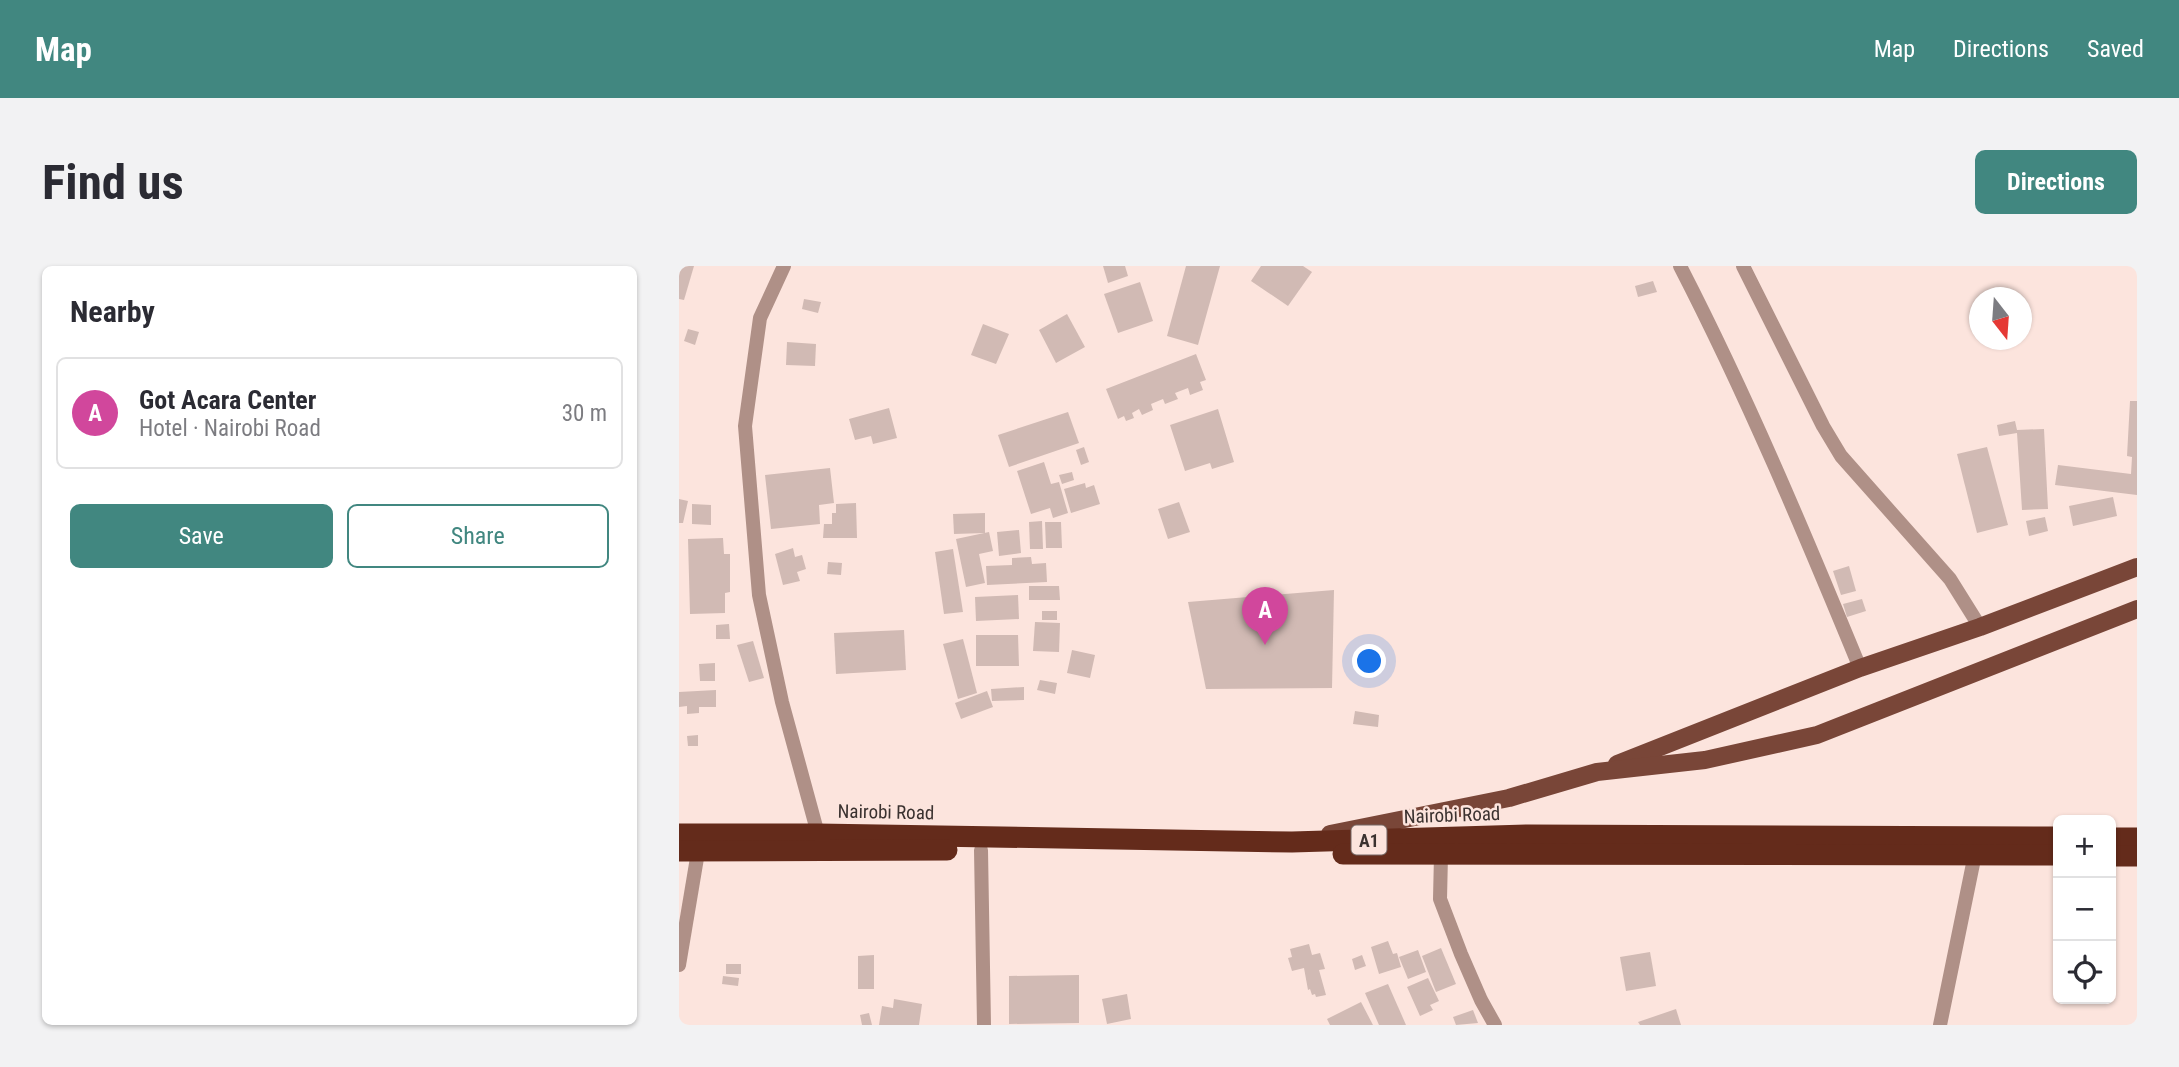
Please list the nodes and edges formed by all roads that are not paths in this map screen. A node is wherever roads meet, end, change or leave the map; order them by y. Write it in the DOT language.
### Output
graph roads {
  1 [pos="784,266"];
  2 [pos="1680,266"];
  3 [pos="1743,266"];
  4 [pos="2137,567"];
  5 [pos="2137,609"];
  6 [pos="1980,627"];
  7 [pos="1860,668"];
  8 [pos="1597,772"];
  9 [pos="679,834"];
  10 [pos="818,834"];
  11 [pos="2053,837"];
  12 [pos="2116,838"];
  13 [pos="2137,838"];
  14 [pos="1292,842"];
  15 [pos="981,850"];
  16 [pos="689,851"];
  17 [pos="1975,854"];
  18 [pos="1441,855"];
  19 [pos="2053,855"];
  20 [pos="2116,856"];
  21 [pos="2137,856"];
  22 [pos="679,965"];
  23 [pos="984,1025"];
  24 [pos="1496,1025"];
  25 [pos="1940,1025"];
  1 -- 10 [label="street"];
  2 -- 7 [label="street"];
  3 -- 6 [label="street"];
  4 -- 6 [label="main road"];
  5 -- 8 [label="main road"];
  6 -- 7 [label="main road"];
  7 -- 8 [label="main road"];
  8 -- 14 [label="main road"];
  9 -- 10 [label="highway, Nairobi Road / A1"];
  10 -- 14 [label="highway, Nairobi Road / A1"];
  11 -- 14 [label="highway, Nairobi Road / A1"];
  12 -- 13 [label="highway"];
  15 -- 16 [label="highway, Nairobi Road / A1"];
  15 -- 18 [label="highway, Nairobi Road / A1"];
  15 -- 23 [label="street"];
  16 -- 22 [label="street"];
  17 -- 18 [label="highway, Nairobi Road / A1"];
  17 -- 19 [label="highway, Nairobi Road / A1"];
  17 -- 25 [label="street"];
  18 -- 24 [label="street"];
  20 -- 21 [label="highway"];
}
